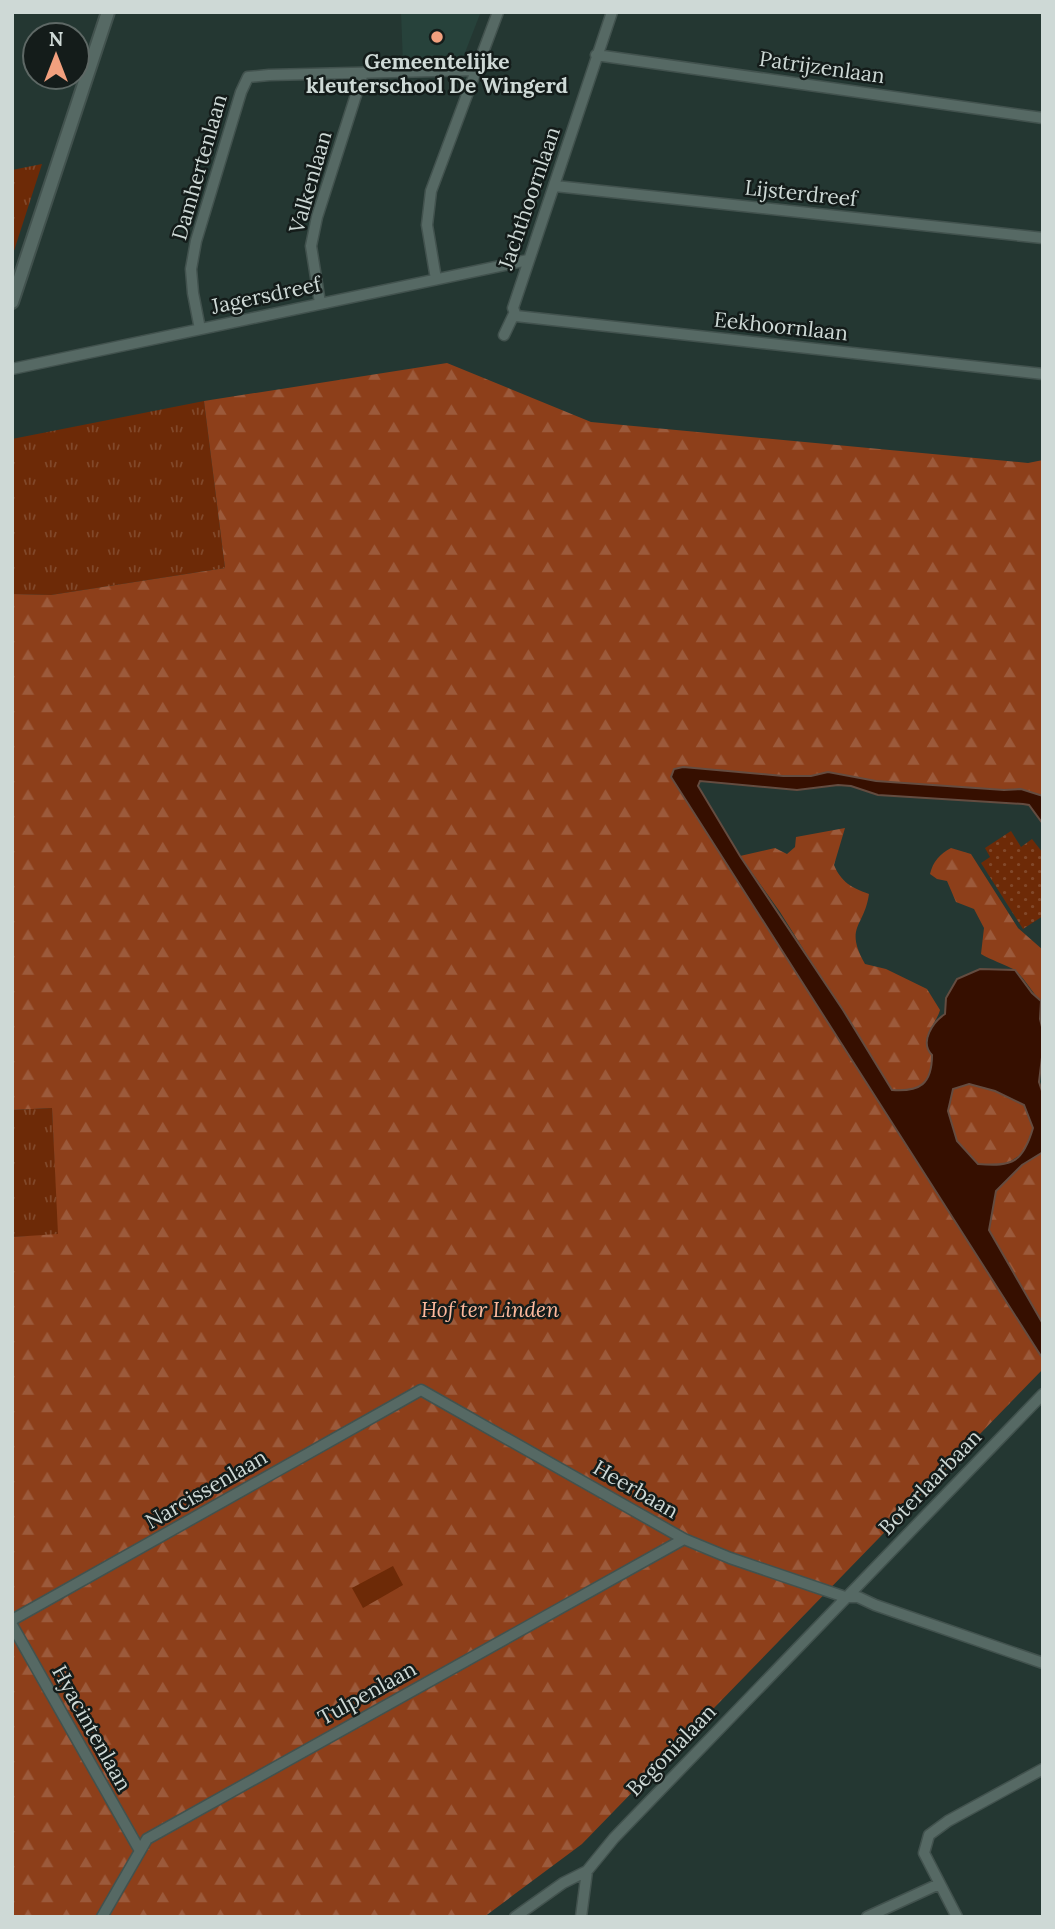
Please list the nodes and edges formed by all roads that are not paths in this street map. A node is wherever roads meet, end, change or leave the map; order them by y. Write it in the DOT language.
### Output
graph roads {
  1 [pos="108,12"];
  2 [pos="498,12"];
  3 [pos="612,12"];
  4 [pos="596,54"];
  5 [pos="476,70"];
  6 [pos="363,73"];
  7 [pos="1043,118"];
  8 [pos="555,186"];
  9 [pos="1043,238"];
  10 [pos="528,260"];
  11 [pos="436,279"];
  12 [pos="12,302"];
  13 [pos="320,303"];
  14 [pos="514,315"];
  15 [pos="200,329"];
  16 [pos="504,335"];
  17 [pos="12,369"];
  18 [pos="1043,374"];
  19 [pos="419,1390"];
  20 [pos="1043,1394"];
  21 [pos="684,1539"];
  22 [pos="845,1597"];
  23 [pos="12,1623"];
  24 [pos="1043,1663"];
  25 [pos="1043,1769"];
  26 [pos="139,1849"];
  27 [pos="587,1871"];
  28 [pos="939,1884"];
  29 [pos="103,1917"];
  30 [pos="515,1917"];
  31 [pos="581,1917"];
  32 [pos="867,1917"];
  33 [pos="957,1917"];
  1 -- 12 [label="street"];
  2 -- 5 [label="street"];
  3 -- 4 [label="street, Jachthoornlaan"];
  4 -- 7 [label="street, Patrijzenlaan"];
  4 -- 8 [label="street, Jachthoornlaan"];
  5 -- 6 [label="street, Damhertenlaan"];
  5 -- 11 [label="street"];
  6 -- 13 [label="street, Valkenlaan"];
  6 -- 15 [label="street, Damhertenlaan"];
  8 -- 9 [label="street, Lijsterdreef"];
  8 -- 10 [label="street, Jachthoornlaan"];
  10 -- 11 [label="street, Jagersdreef"];
  10 -- 14 [label="street, Jachthoornlaan"];
  11 -- 13 [label="street, Jagersdreef"];
  13 -- 15 [label="street, Jagersdreef"];
  14 -- 16 [label="street, Jachthoornlaan"];
  14 -- 18 [label="street, Eekhoornlaan"];
  15 -- 17 [label="street, Jagersdreef"];
  19 -- 21 [label="street, Heerbaan"];
  19 -- 23 [label="street, Narcissenlaan"];
  20 -- 22 [label="street, Boterlaarbaan"];
  21 -- 22 [label="street, Heerbaan"];
  21 -- 26 [label="street, Tulpenlaan"];
  22 -- 24 [label="street, Heerbaan"];
  22 -- 27 [label="street, Begonialaan"];
  23 -- 26 [label="street, Hyacintenlaan"];
  25 -- 28 [label="street"];
  26 -- 29 [label="street, Tulpenlaan"];
  27 -- 30 [label="street, Begonialaan"];
  27 -- 31 [label="street"];
  28 -- 32 [label="street"];
  28 -- 33 [label="street"];
}
